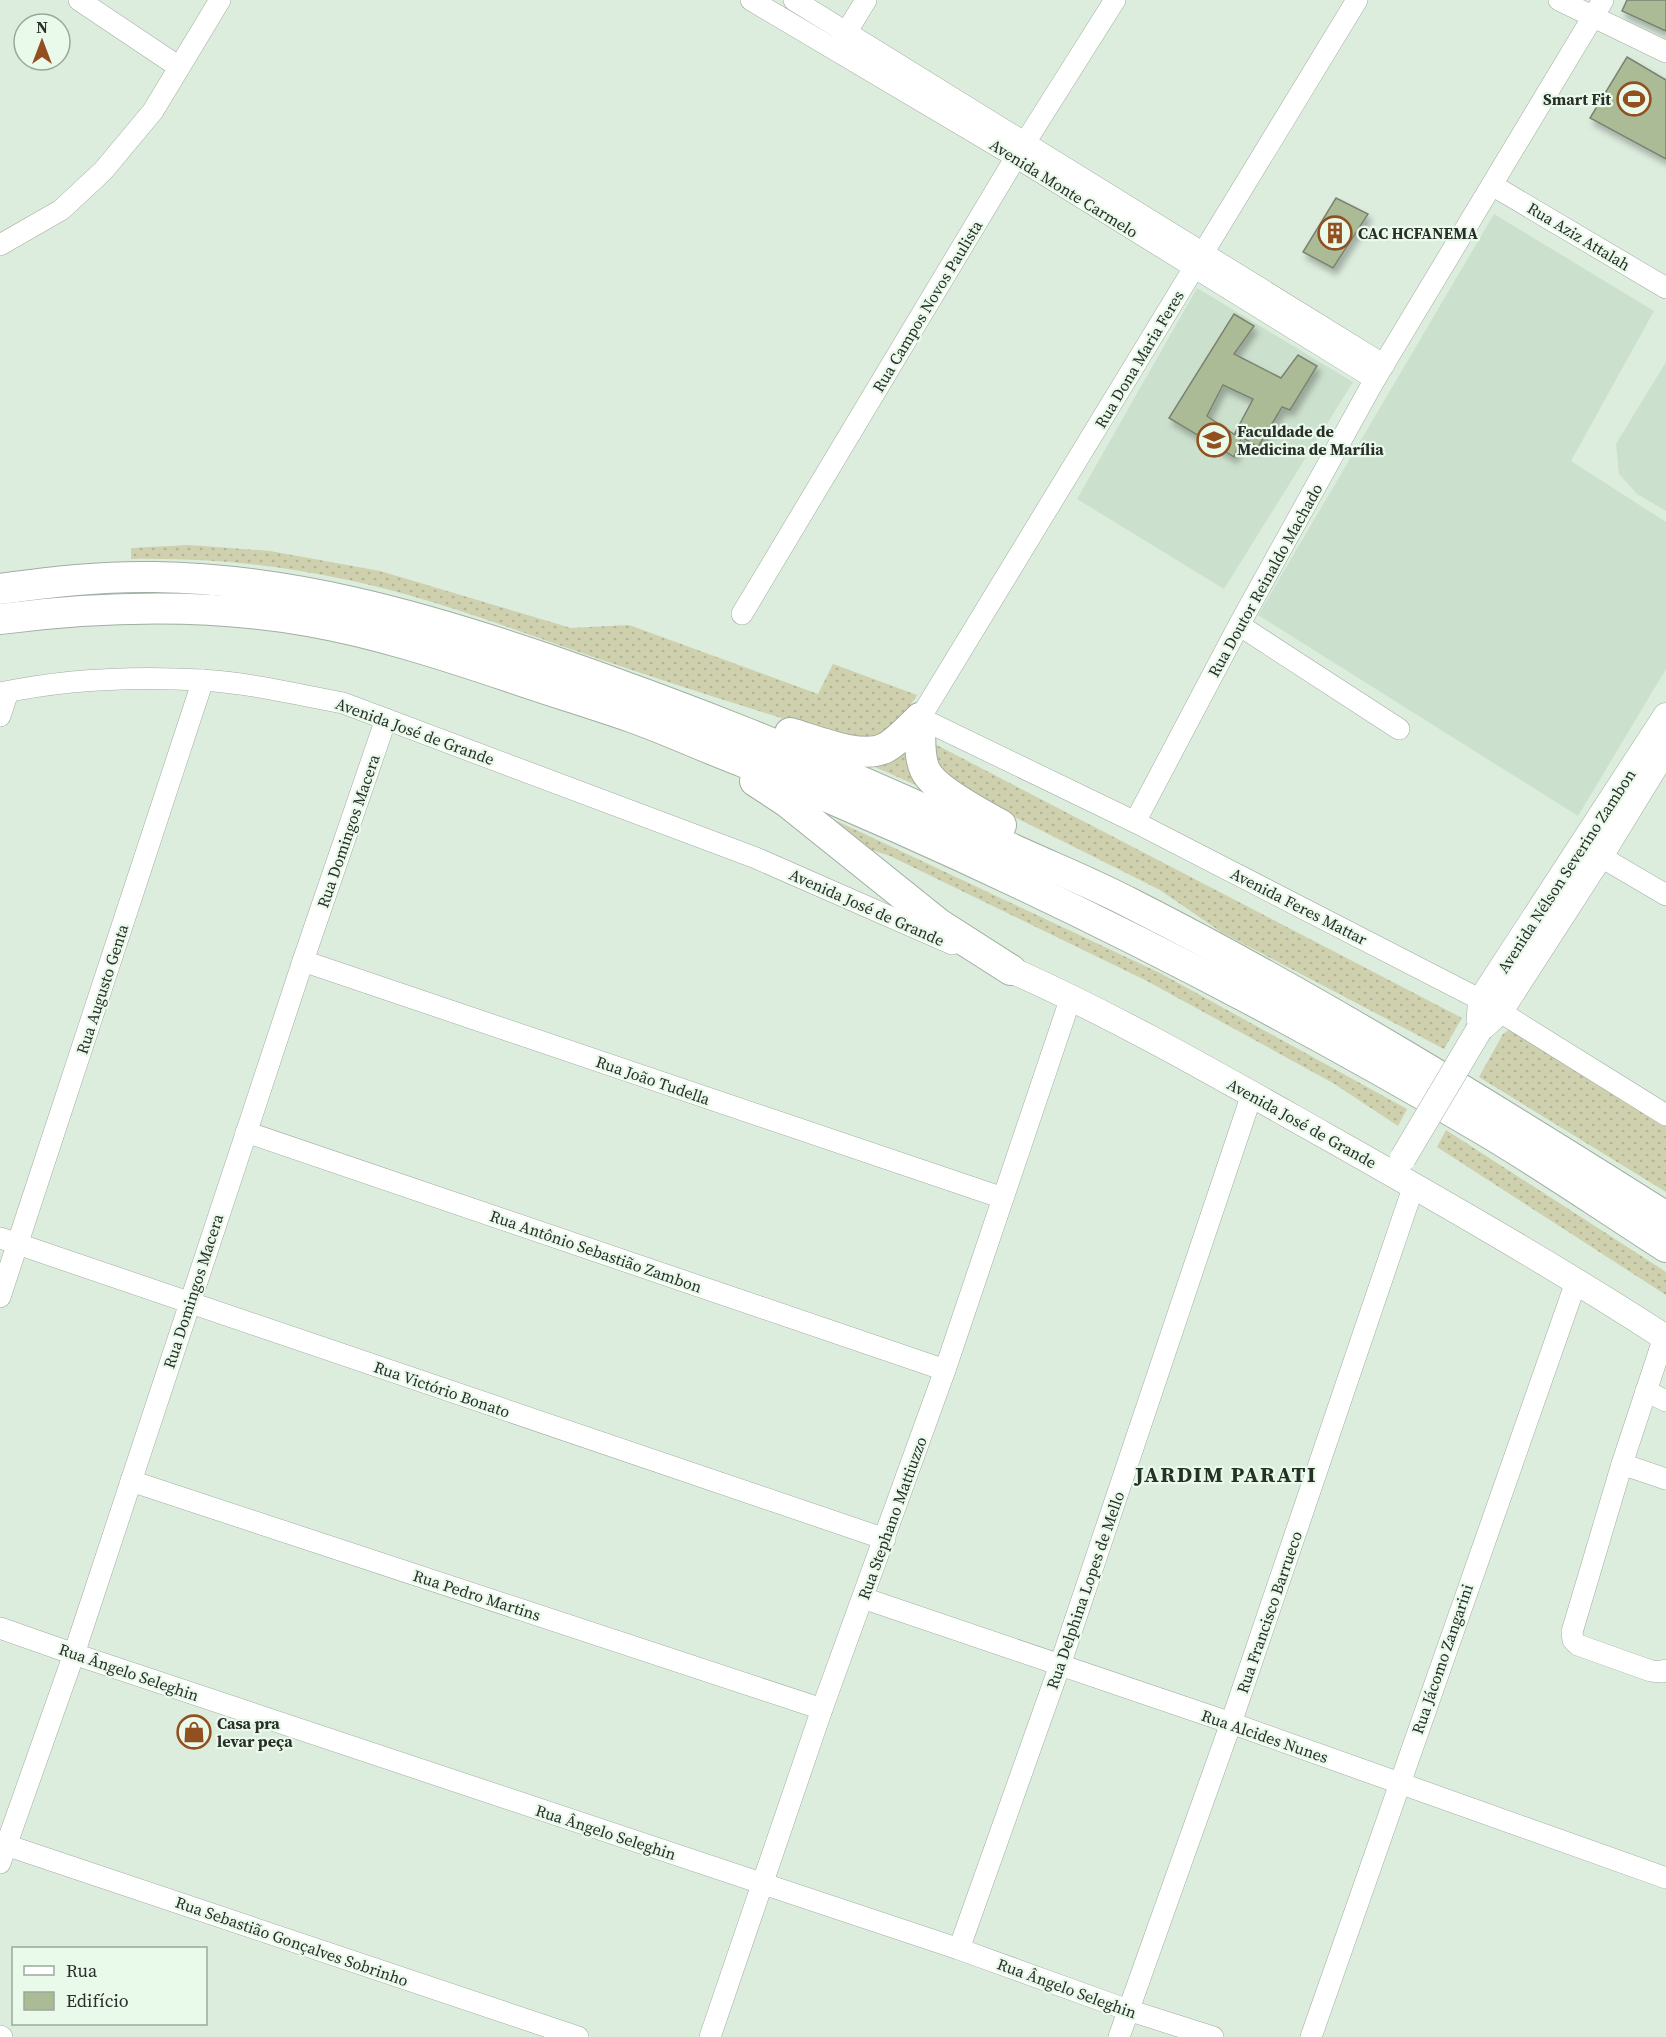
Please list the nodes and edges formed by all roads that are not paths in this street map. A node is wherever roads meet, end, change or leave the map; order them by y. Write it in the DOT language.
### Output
graph roads {
  1 [pos="79,0"];
  2 [pos="220,0"];
  3 [pos="751,0"];
  4 [pos="794,0"];
  5 [pos="866,0"];
  6 [pos="1115,0"];
  7 [pos="1358,0"];
  8 [pos="1559,0"];
  9 [pos="1598,8"];
  10 [pos="840,41"];
  11 [pos="1666,52"];
  12 [pos="179,67"];
  13 [pos="1021,150"];
  14 [pos="1492,185"];
  15 [pos="0,245"];
  16 [pos="1199,261"];
  17 [pos="1666,288"];
  18 [pos="1380,372"];
  19 [pos="0,589"];
  20 [pos="742,614"];
  21 [pos="0,619"];
  22 [pos="1239,625"];
  23 [pos="203,680"];
  24 [pos="4,693"];
  25 [pos="659,698"];
  26 [pos="0,716"];
  27 [pos="920,718"];
  28 [pos="386,719"];
  29 [pos="635,719"];
  30 [pos="1664,722"];
  31 [pos="1399,729"];
  32 [pos="1666,748"];
  33 [pos="1135,822"];
  34 [pos="1591,851"];
  35 [pos="1666,895"];
  36 [pos="1126,901"];
  37 [pos="303,961"];
  38 [pos="1011,970"];
  39 [pos="1071,997"];
  40 [pos="1491,1006"];
  41 [pos="1252,1094"];
  42 [pos="1666,1115"];
  43 [pos="246,1132"];
  44 [pos="1404,1172"];
  45 [pos="1003,1198"];
  46 [pos="1666,1217"];
  47 [pos="9,1241"];
  48 [pos="1666,1247"];
  49 [pos="1576,1282"];
  50 [pos="0,1297"];
  51 [pos="189,1303"];
  52 [pos="1665,1338"];
  53 [pos="945,1370"];
  54 [pos="1646,1391"];
  55 [pos="1666,1401"];
  56 [pos="1622,1464"];
  57 [pos="1666,1479"];
  58 [pos="131,1481"];
  59 [pos="885,1539"];
  60 [pos="863,1598"];
  61 [pos="0,1628"];
  62 [pos="74,1654"];
  63 [pos="1060,1665"];
  64 [pos="1666,1670"];
  65 [pos="822,1709"];
  66 [pos="1231,1723"];
  67 [pos="1398,1783"];
  68 [pos="3,1854"];
  69 [pos="1666,1878"];
  70 [pos="763,1884"];
  71 [pos="959,1948"];
  72 [pos="1128,2010"];
  73 [pos="578,2037"];
  74 [pos="710,2037"];
  75 [pos="1119,2037"];
  76 [pos="1213,2037"];
  77 [pos="1311,2037"];
  1 -- 12 [label="street"];
  2 -- 12 [label="street"];
  3 -- 10 [label="street, Avenida Monte Carmelo"];
  4 -- 10 [label="street, Avenida Monte Carmelo"];
  5 -- 10 [label="street"];
  6 -- 13 [label="street, Rua Campos Novos Paulista"];
  7 -- 16 [label="street, Rua Dona Maria Feres"];
  8 -- 9 [label="street"];
  9 -- 11 [label="street"];
  9 -- 14 [label="street, Rua Doutor Reinaldo Machado"];
  10 -- 13 [label="street, Avenida Monte Carmelo"];
  12 -- 15 [label="street"];
  13 -- 16 [label="street, Avenida Monte Carmelo"];
  13 -- 20 [label="street, Rua Campos Novos Paulista"];
  14 -- 17 [label="street, Rua Aziz Attalah"];
  14 -- 18 [label="street, Rua Doutor Reinaldo Machado"];
  16 -- 18 [label="street, Avenida Monte Carmelo"];
  16 -- 27 [label="street, Rua Dona Maria Feres"];
  18 -- 22 [label="street, Rua Doutor Reinaldo Machado"];
  19 -- 25 [label="highway"];
  21 -- 29 [label="highway"];
  22 -- 31 [label="street"];
  22 -- 33 [label="street, Rua Doutor Reinaldo Machado"];
  23 -- 24 [label="street, Avenida José de Grande"];
  23 -- 28 [label="street, Avenida José de Grande"];
  23 -- 47 [label="street, Rua Augusto Genta"];
  24 -- 26 [label="street"];
  25 -- 27 [label="highway"];
  25 -- 36 [label="highway"];
  27 -- 33 [label="street, Avenida Feres Mattar"];
  27 -- 36 [label="highway"];
  28 -- 37 [label="street, Rua Domingos Macera"];
  28 -- 38 [label="street, Avenida José de Grande"];
  29 -- 38 [label="highway"];
  29 -- 48 [label="highway"];
  30 -- 34 [label="main road, Avenida Nélson Severino Zambon"];
  32 -- 34 [label="main road, Avenida Nélson Severino Zambon"];
  33 -- 40 [label="street, Avenida Feres Mattar"];
  34 -- 35 [label="street"];
  34 -- 40 [label="main road, Avenida Nélson Severino Zambon"];
  36 -- 46 [label="highway"];
  37 -- 43 [label="street, Rua Domingos Macera"];
  37 -- 45 [label="street, Rua João Tudella"];
  38 -- 39 [label="main road, Avenida José de Grande"];
  39 -- 41 [label="main road, Avenida José de Grande"];
  39 -- 45 [label="street, Rua Stephano Mattiuzzo"];
  40 -- 42 [label="street, Avenida Feres Mattar"];
  40 -- 44 [label="main road, Avenida Nélson Severino Zambon, bridge"];
  41 -- 44 [label="main road, Avenida José de Grande"];
  41 -- 63 [label="street, Rua Delphina Lopes de Mello"];
  43 -- 51 [label="street, Rua Domingos Macera"];
  43 -- 53 [label="street, Rua Antônio Sebastião Zambon"];
  44 -- 49 [label="main road, Avenida José de Grande"];
  44 -- 66 [label="street, Rua Francisco Barrueco"];
  45 -- 53 [label="street, Rua Stephano Mattiuzzo"];
  47 -- 50 [label="street, Rua Augusto Genta"];
  47 -- 51 [label="street, Rua Victório Bonato"];
  49 -- 52 [label="main road, Avenida José de Grande"];
  49 -- 67 [label="street, Rua Jácomo Zangarini"];
  51 -- 58 [label="street, Rua Domingos Macera"];
  51 -- 59 [label="street, Rua Victório Bonato"];
  52 -- 54 [label="street"];
  53 -- 59 [label="street, Rua Stephano Mattiuzzo"];
  54 -- 55 [label="street"];
  54 -- 56 [label="street"];
  56 -- 57 [label="street"];
  56 -- 64 [label="street"];
  58 -- 62 [label="street, Rua Domingos Macera"];
  58 -- 65 [label="street, Rua Pedro Martins"];
  59 -- 60 [label="street, Rua Stephano Mattiuzzo"];
  60 -- 63 [label="street, Rua Alcides Nunes"];
  60 -- 65 [label="street, Rua Stephano Mattiuzzo"];
  61 -- 62 [label="street, Rua Ângelo Seleghin"];
  62 -- 68 [label="street, Rua Domingos Macera"];
  62 -- 70 [label="street, Rua Ângelo Seleghin"];
  63 -- 66 [label="street, Rua Alcides Nunes"];
  63 -- 71 [label="street, Rua Delphina Lopes de Mello"];
  65 -- 70 [label="street, Rua Stephano Mattiuzzo"];
  66 -- 67 [label="street, Rua Alcides Nunes"];
  66 -- 72 [label="street, Rua Francisco Barrueco"];
  67 -- 69 [label="street, Rua Alcides Nunes"];
  67 -- 77 [label="street, Rua Jácomo Zangarini"];
  68 -- 73 [label="street, Rua Sebastião Gonçalves Sobrinho"];
  70 -- 71 [label="street, Rua Ângelo Seleghin"];
  70 -- 74 [label="street, Rua Stephano Mattiuzzo"];
  71 -- 72 [label="street, Rua Ângelo Seleghin"];
  72 -- 75 [label="street, Rua Francisco Barrueco"];
  72 -- 76 [label="street, Rua Ângelo Seleghin"];
}
